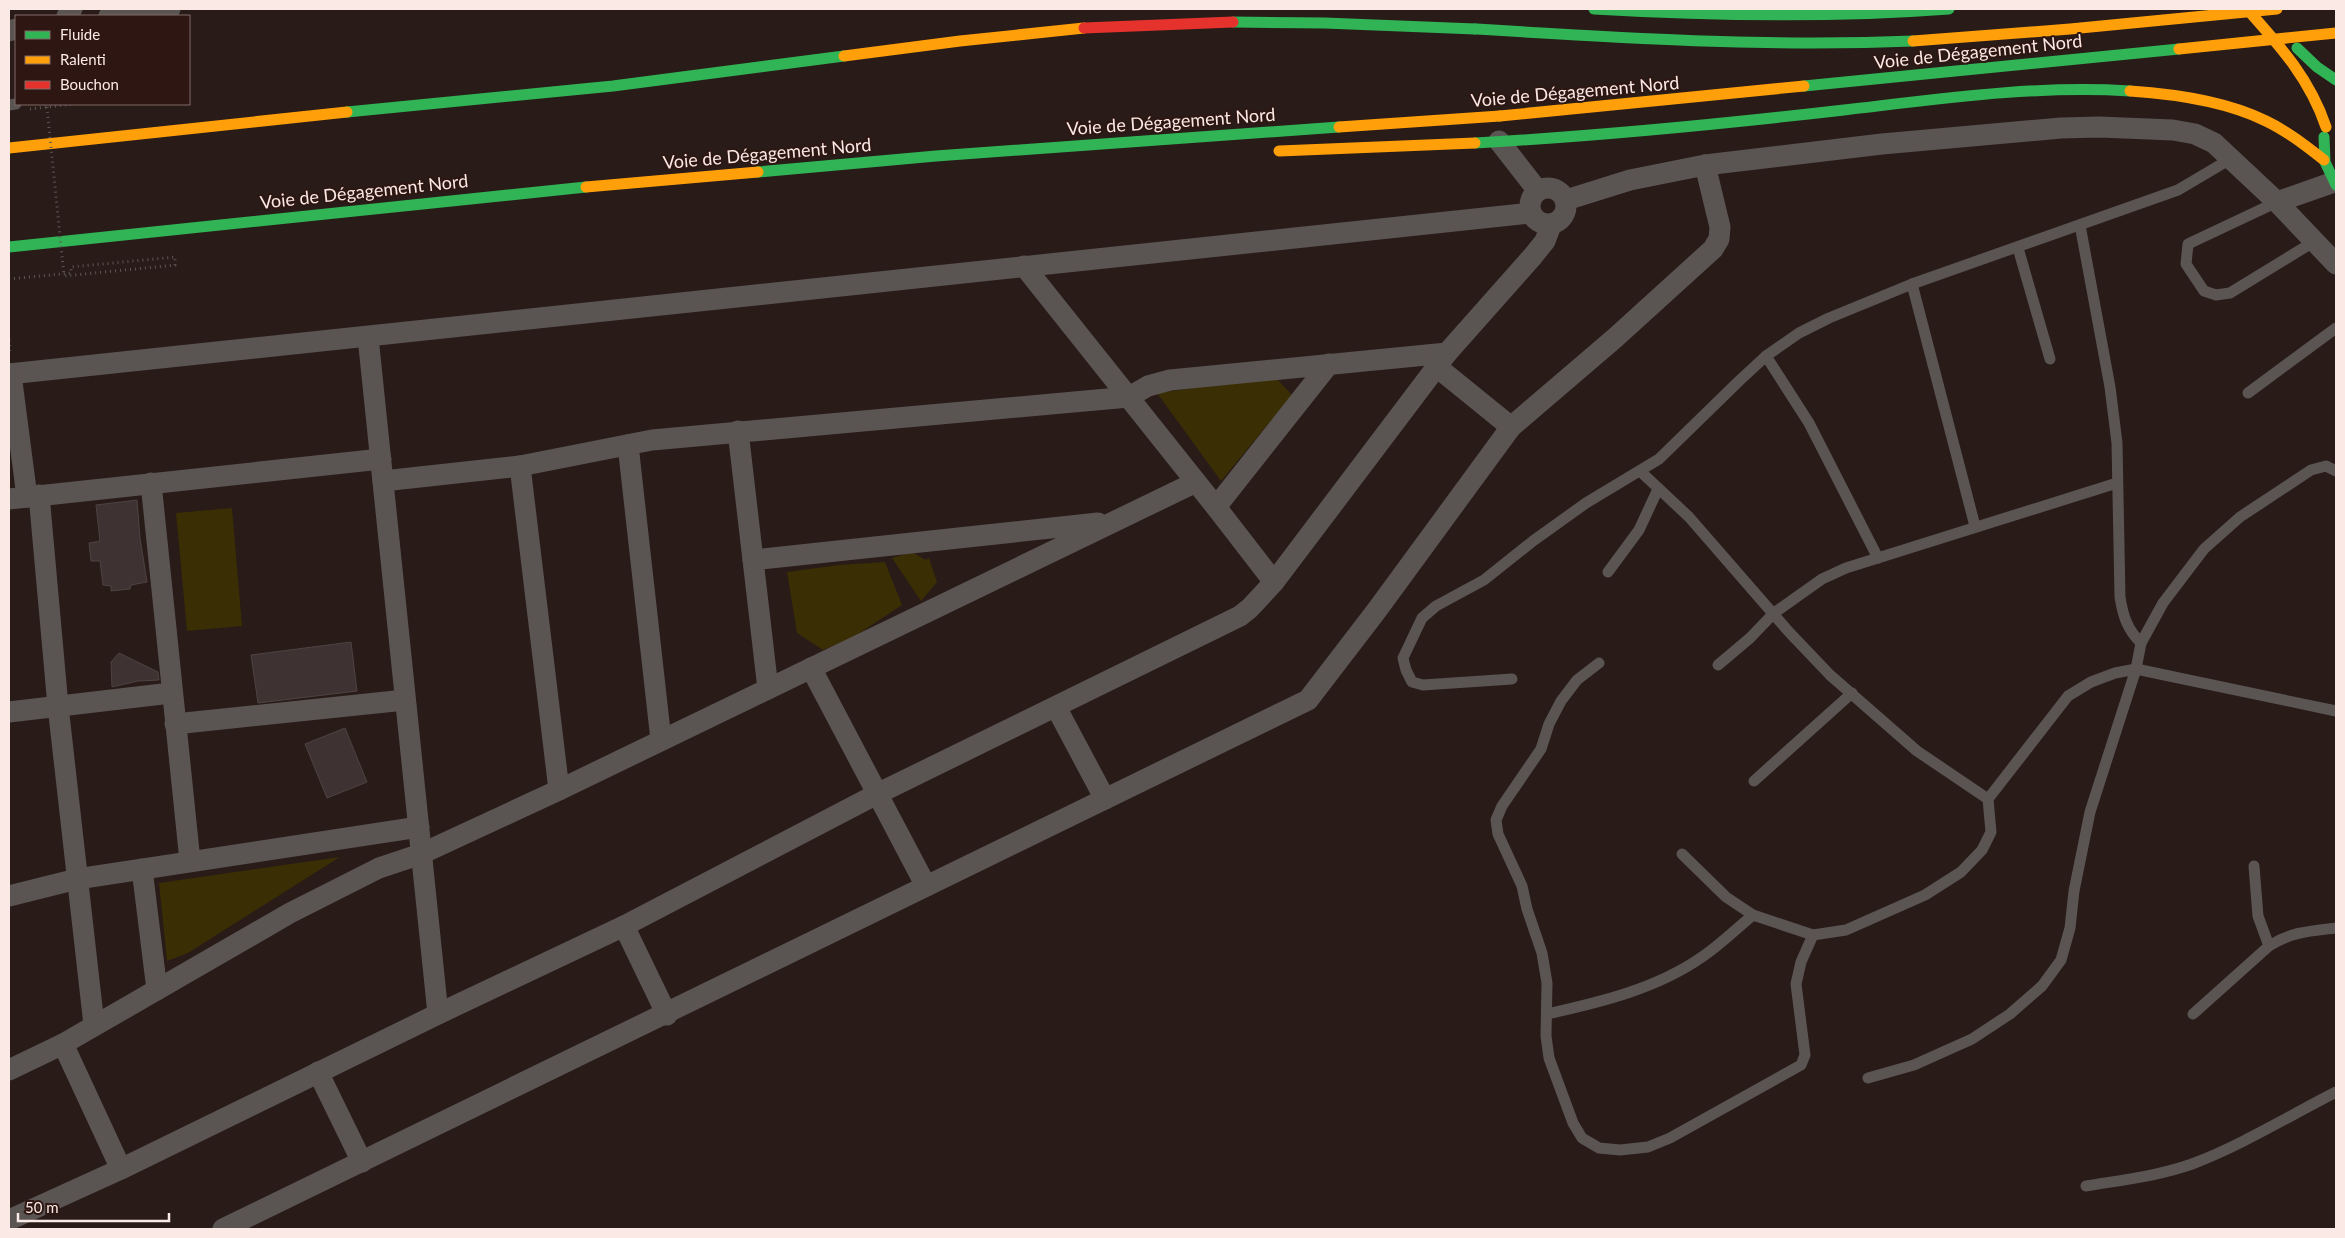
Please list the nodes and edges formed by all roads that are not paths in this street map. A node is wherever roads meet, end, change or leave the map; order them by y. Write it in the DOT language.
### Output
graph roads {
  1 [pos="170,9"];
  2 [pos="1594,9"];
  3 [pos="1950,9"];
  4 [pos="2247,9"];
  5 [pos="2264,9"];
  6 [pos="2277,9"];
  7 [pos="118,15"];
  8 [pos="1077,17"];
  9 [pos="2336,33"];
  10 [pos="953,42"];
  11 [pos="2336,80"];
  12 [pos="2334,111"];
  13 [pos="2326,127"];
  14 [pos="1499,141"];
  15 [pos="9,148"];
  16 [pos="1266,151"];
  17 [pos="936,156"];
  18 [pos="2232,158"];
  19 [pos="2324,160"];
  20 [pos="1000,163"];
  21 [pos="1705,165"];
  22 [pos="2335,184"];
  23 [pos="1538,191"];
  24 [pos="1566,200"];
  25 [pos="2278,202"];
  26 [pos="1531,213"];
  27 [pos="1551,224"];
  28 [pos="2080,225"];
  29 [pos="2314,241"];
  30 [pos="9,247"];
  31 [pos="2018,248"];
  32 [pos="2336,264"];
  33 [pos="1024,266"];
  34 [pos="1912,284"];
  35 [pos="2336,328"];
  36 [pos="368,337"];
  37 [pos="1766,356"];
  38 [pos="2050,359"];
  39 [pos="1442,360"];
  40 [pos="1329,364"];
  41 [pos="10,374"];
  42 [pos="2248,393"];
  43 [pos="1129,397"];
  44 [pos="1511,427"];
  45 [pos="738,431"];
  46 [pos="628,445"];
  47 [pos="381,459"];
  48 [pos="520,466"];
  49 [pos="1640,471"];
  50 [pos="2336,471"];
  51 [pos="383,482"];
  52 [pos="1196,482"];
  53 [pos="151,483"];
  54 [pos="2117,483"];
  55 [pos="1658,489"];
  56 [pos="25,497"];
  57 [pos="1216,507"];
  58 [pos="1114,522"];
  59 [pos="1975,526"];
  60 [pos="1878,558"];
  61 [pos="753,560"];
  62 [pos="1608,572"];
  63 [pos="1274,582"];
  64 [pos="1774,613"];
  65 [pos="2141,643"];
  66 [pos="1599,664"];
  67 [pos="1718,665"];
  68 [pos="811,668"];
  69 [pos="2136,670"];
  70 [pos="1512,679"];
  71 [pos="768,689"];
  72 [pos="171,693"];
  73 [pos="1852,693"];
  74 [pos="405,700"];
  75 [pos="58,706"];
  76 [pos="1056,707"];
  77 [pos="2336,711"];
  78 [pos="9,712"];
  79 [pos="176,724"];
  80 [pos="661,740"];
  81 [pos="1754,781"];
  82 [pos="559,790"];
  83 [pos="879,793"];
  84 [pos="1105,799"];
  85 [pos="1988,799"];
  86 [pos="418,827"];
  87 [pos="421,854"];
  88 [pos="1682,854"];
  89 [pos="190,861"];
  90 [pos="2254,866"];
  91 [pos="142,868"];
  92 [pos="77,879"];
  93 [pos="926,886"];
  94 [pos="9,896"];
  95 [pos="1753,915"];
  96 [pos="624,926"];
  97 [pos="2336,928"];
  98 [pos="1813,935"];
  99 [pos="2269,946"];
  100 [pos="157,990"];
  101 [pos="438,1014"];
  102 [pos="1547,1014"];
  103 [pos="2193,1014"];
  104 [pos="667,1015"];
  105 [pos="94,1025"];
  106 [pos="63,1044"];
  107 [pos="9,1070"];
  108 [pos="318,1072"];
  109 [pos="1868,1078"];
  110 [pos="2336,1092"];
  111 [pos="362,1162"];
  112 [pos="121,1169"];
  113 [pos="2086,1186"];
  114 [pos="9,1220"];
  115 [pos="223,1229"];
  1 -- 7 [label="street"];
  2 -- 3 [label="main road"];
  4 -- 13 [label="main road"];
  5 -- 11 [label="main road"];
  6 -- 10 [label="main road, Voie de Dégagement Nord, bridge"];
  8 -- 10 [label="main road"];
  9 -- 17 [label="main road, Voie de Dégagement Nord, bridge"];
  10 -- 15 [label="main road, Voie de Dégagement Nord"];
  12 -- 13 [label="main road"];
  13 -- 19 [label="main road"];
  14 -- 16 [label="main road"];
  14 -- 19 [label="main road"];
  14 -- 23 [label="street"];
  17 -- 20 [label="main road"];
  17 -- 30 [label="main road, Voie de Dégagement Nord"];
  18 -- 21 [label="street"];
  18 -- 25 [label="street"];
  18 -- 28 [label="lane"];
  19 -- 22 [label="main road"];
  21 -- 24 [label="street"];
  21 -- 44 [label="street"];
  22 -- 25 [label="street"];
  23 -- 24 [label="street"];
  23 -- 26 [label="street"];
  24 -- 27 [label="street"];
  25 -- 29 [label="street"];
  25 -- 29 [label="lane"];
  26 -- 27 [label="street"];
  26 -- 33 [label="street"];
  27 -- 39 [label="street"];
  28 -- 31 [label="lane"];
  28 -- 54 [label="lane"];
  29 -- 32 [label="street"];
  31 -- 34 [label="lane"];
  31 -- 38 [label="lane"];
  33 -- 36 [label="street"];
  33 -- 43 [label="street"];
  34 -- 37 [label="lane"];
  34 -- 59 [label="lane"];
  35 -- 42 [label="lane"];
  36 -- 41 [label="street"];
  36 -- 47 [label="street"];
  37 -- 49 [label="lane"];
  37 -- 60 [label="lane"];
  39 -- 40 [label="street"];
  39 -- 44 [label="street"];
  39 -- 63 [label="street"];
  40 -- 43 [label="street"];
  40 -- 57 [label="street"];
  41 -- 56 [label="street"];
  43 -- 45 [label="street"];
  43 -- 52 [label="street"];
  44 -- 84 [label="street"];
  45 -- 46 [label="street"];
  45 -- 61 [label="street"];
  46 -- 48 [label="street"];
  46 -- 80 [label="street"];
  47 -- 51 [label="street"];
  47 -- 53 [label="street"];
  48 -- 51 [label="street"];
  48 -- 82 [label="street"];
  49 -- 55 [label="lane"];
  49 -- 70 [label="lane"];
  50 -- 65 [label="lane"];
  51 -- 74 [label="street"];
  52 -- 57 [label="street"];
  52 -- 58 [label="street"];
  53 -- 56 [label="street"];
  53 -- 72 [label="street"];
  54 -- 59 [label="lane"];
  54 -- 65 [label="lane"];
  55 -- 62 [label="lane"];
  55 -- 64 [label="lane"];
  56 -- 75 [label="street"];
  57 -- 63 [label="street"];
  58 -- 61 [label="street"];
  58 -- 68 [label="street"];
  59 -- 60 [label="lane"];
  60 -- 64 [label="lane"];
  61 -- 71 [label="street"];
  63 -- 76 [label="street"];
  64 -- 67 [label="lane"];
  64 -- 73 [label="lane"];
  65 -- 69 [label="lane"];
  66 -- 102 [label="lane"];
  68 -- 71 [label="street"];
  68 -- 83 [label="street"];
  69 -- 77 [label="lane"];
  69 -- 85 [label="lane"];
  69 -- 109 [label="lane"];
  71 -- 80 [label="street"];
  72 -- 75 [label="street"];
  72 -- 79 [label="street"];
  73 -- 81 [label="lane"];
  73 -- 85 [label="lane"];
  74 -- 79 [label="street"];
  74 -- 86 [label="street"];
  75 -- 78 [label="street"];
  75 -- 92 [label="street"];
  76 -- 83 [label="street"];
  76 -- 84 [label="street"];
  79 -- 89 [label="street"];
  80 -- 82 [label="street"];
  82 -- 87 [label="street"];
  83 -- 93 [label="street"];
  83 -- 96 [label="street"];
  84 -- 93 [label="street"];
  85 -- 98 [label="lane"];
  86 -- 87 [label="street"];
  86 -- 89 [label="street"];
  87 -- 100 [label="street"];
  87 -- 101 [label="street"];
  88 -- 95 [label="lane"];
  89 -- 91 [label="street"];
  90 -- 99 [label="lane"];
  91 -- 92 [label="street"];
  91 -- 100 [label="street"];
  92 -- 94 [label="street"];
  92 -- 105 [label="street"];
  93 -- 104 [label="street"];
  95 -- 98 [label="lane"];
  95 -- 102 [label="lane"];
  96 -- 101 [label="street"];
  96 -- 104 [label="street"];
  97 -- 99 [label="lane"];
  98 -- 102 [label="lane"];
  99 -- 103 [label="lane"];
  100 -- 105 [label="street"];
  101 -- 108 [label="street"];
  104 -- 111 [label="street"];
  105 -- 106 [label="street"];
  106 -- 107 [label="street"];
  106 -- 112 [label="street"];
  108 -- 111 [label="street"];
  108 -- 112 [label="street"];
  110 -- 113 [label="lane"];
  111 -- 115 [label="street"];
  112 -- 114 [label="street"];
}
